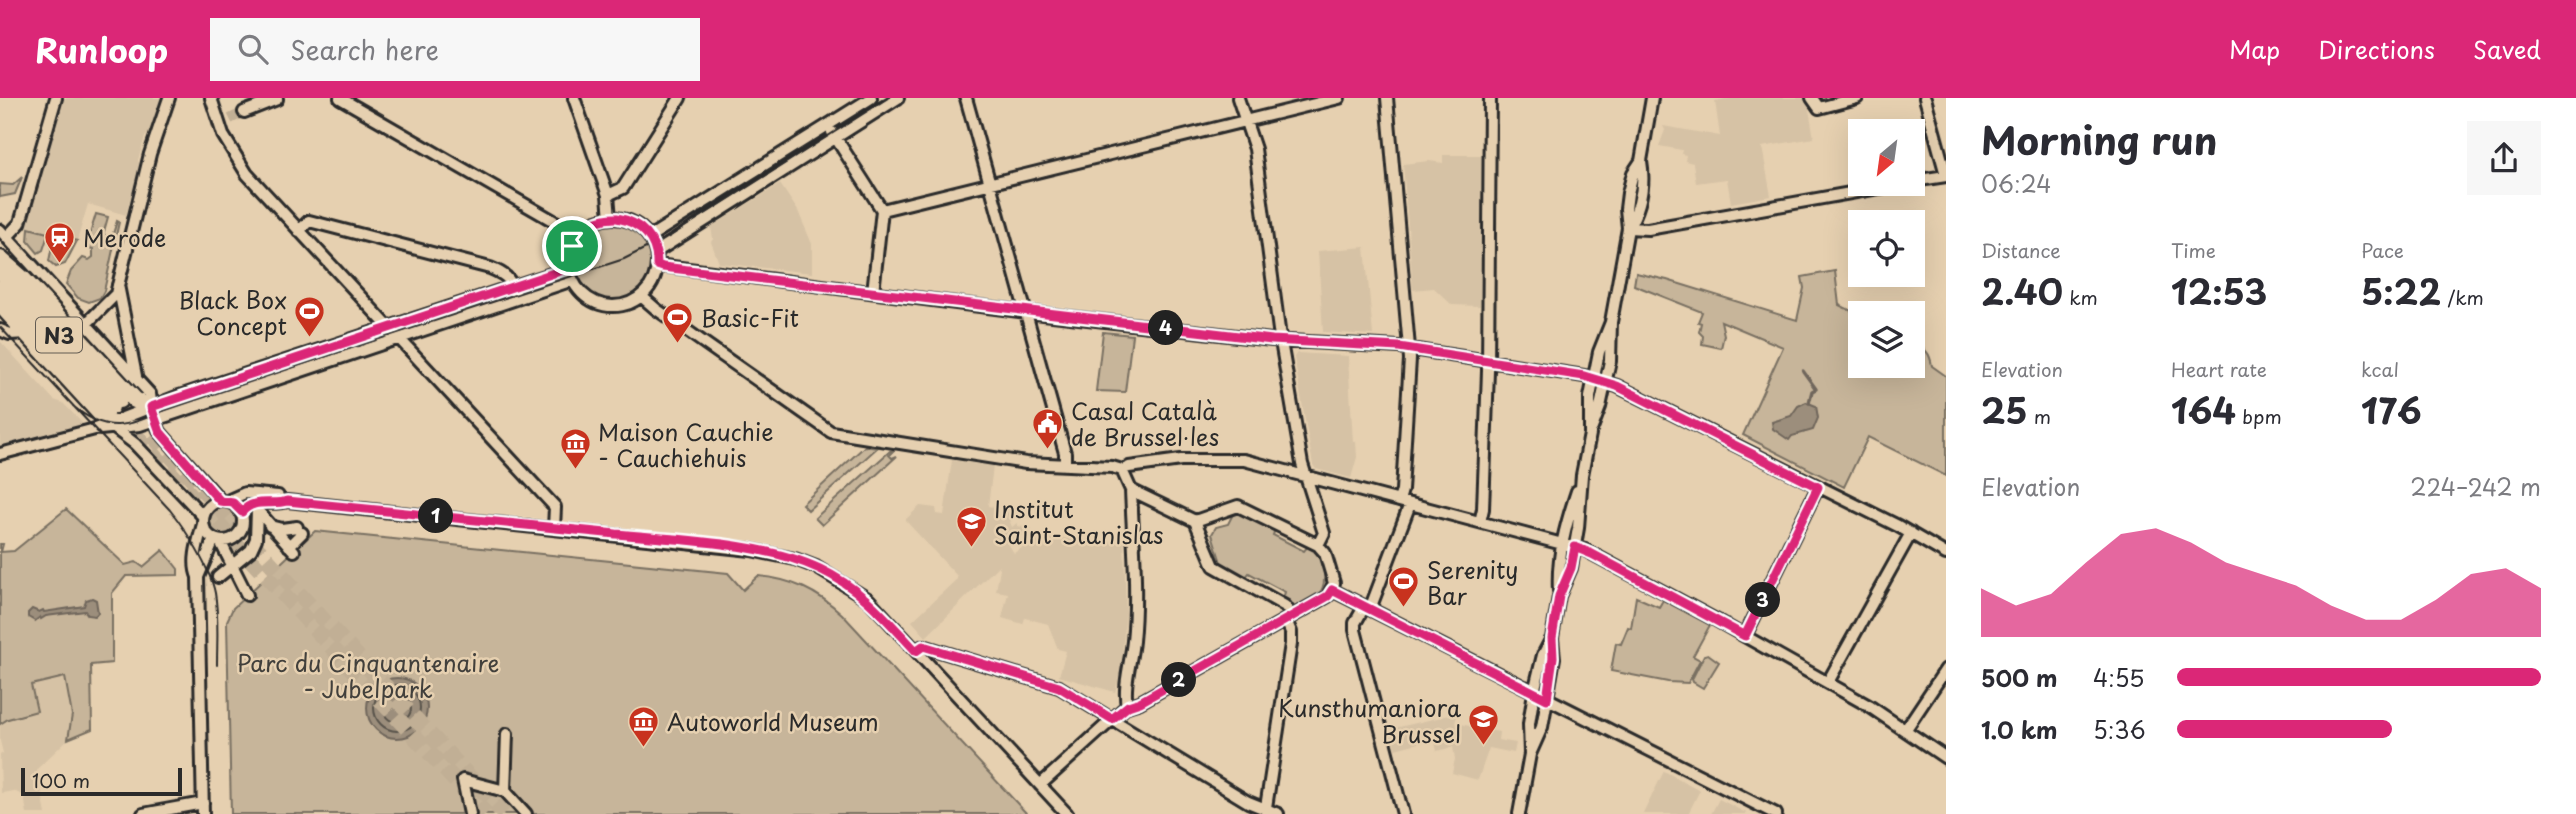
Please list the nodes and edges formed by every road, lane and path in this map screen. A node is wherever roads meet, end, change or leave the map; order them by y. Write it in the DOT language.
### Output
graph roads {
  1 [pos="56,98"];
  2 [pos="169,98"];
  3 [pos="211,98"];
  4 [pos="340,98"];
  5 [pos="574,98"];
  6 [pos="680,98"];
  7 [pos="871,98"];
  8 [pos="898,98"];
  9 [pos="966,98"];
  10 [pos="1238,98"];
  11 [pos="1339,98"];
  12 [pos="1387,98"];
  13 [pos="1490,98"];
  14 [pos="1652,98"];
  15 [pos="1812,98"];
  16 [pos="1857,98"];
  17 [pos="1925,98"];
  18 [pos="277,99"];
  19 [pos="244,112"];
  20 [pos="230,118"];
  21 [pos="1245,121"];
  22 [pos="218,125"];
  23 [pos="828,125"];
  24 [pos="836,137"];
  25 [pos="1946,176"];
  26 [pos="1925,179"];
  27 [pos="989,183"];
  28 [pos="1848,193"];
  29 [pos="608,195"];
  30 [pos="882,209"];
  31 [pos="610,218"];
  32 [pos="1628,228"];
  33 [pos="299,231"];
  34 [pos="3,234"];
  35 [pos="578,235"];
  36 [pos="649,237"];
  37 [pos="656,251"];
  38 [pos="0,259"];
  39 [pos="657,265"];
  40 [pos="569,268"];
  41 [pos="0,270"];
  42 [pos="573,280"];
  43 [pos="118,285"];
  44 [pos="513,287"];
  45 [pos="0,288"];
  46 [pos="873,292"];
  47 [pos="641,296"];
  48 [pos="517,299"];
  49 [pos="0,304"];
  50 [pos="1025,311"];
  51 [pos="1611,322"];
  52 [pos="86,324"];
  53 [pos="388,327"];
  54 [pos="0,330"];
  55 [pos="26,333"];
  56 [pos="399,338"];
  57 [pos="1281,341"];
  58 [pos="1409,348"];
  59 [pos="1488,360"];
  60 [pos="137,378"];
  61 [pos="1593,379"];
  62 [pos="1605,383"];
  63 [pos="152,407"];
  64 [pos="108,419"];
  65 [pos="1590,434"];
  66 [pos="0,454"];
  67 [pos="1065,465"];
  68 [pos="1122,470"];
  69 [pos="1582,475"];
  70 [pos="1307,476"];
  71 [pos="1818,487"];
  72 [pos="1131,489"];
  73 [pos="224,501"];
  74 [pos="287,501"];
  75 [pos="1404,502"];
  76 [pos="270,507"];
  77 [pos="243,515"];
  78 [pos="203,520"];
  79 [pos="1195,521"];
  80 [pos="1480,522"];
  81 [pos="257,523"];
  82 [pos="272,527"];
  83 [pos="554,528"];
  84 [pos="1911,533"];
  85 [pos="217,540"];
  86 [pos="1562,544"];
  87 [pos="1318,545"];
  88 [pos="1575,547"];
  89 [pos="1946,554"];
  90 [pos="233,566"];
  91 [pos="198,576"];
  92 [pos="218,577"];
  93 [pos="1332,590"];
  94 [pos="247,595"];
  95 [pos="1559,596"];
  96 [pos="1367,608"];
  97 [pos="1289,618"];
  98 [pos="1745,636"];
  99 [pos="1552,638"];
  100 [pos="916,651"];
  101 [pos="1946,669"];
  102 [pos="1828,682"];
  103 [pos="1534,692"];
  104 [pos="1547,699"];
  105 [pos="1128,706"];
  106 [pos="1112,719"];
  107 [pos="1906,729"];
  108 [pos="508,734"];
  109 [pos="1530,754"];
  110 [pos="1946,758"];
  111 [pos="1040,785"];
  112 [pos="505,791"];
  113 [pos="203,809"];
  114 [pos="1265,812"];
  115 [pos="143,814"];
  116 [pos="470,814"];
  117 [pos="526,814"];
  118 [pos="1067,814"];
  119 [pos="1278,814"];
  120 [pos="1403,814"];
  121 [pos="1519,814"];
  122 [pos="1776,814"];
  1 -- 34 [label="street"];
  2 -- 43 [label="street"];
  3 -- 22 [label="street"];
  4 -- 35 [label="street"];
  5 -- 29 [label="street"];
  6 -- 29 [label="street"];
  7 -- 23 [label="street"];
  8 -- 24 [label="street"];
  9 -- 27 [label="street"];
  10 -- 21 [label="street"];
  11 -- 21 [label="street"];
  12 -- 58 [label="street"];
  13 -- 59 [label="street"];
  14 -- 32 [label="street"];
  15 -- 16 [label="street"];
  17 -- 25 [label="street"];
  18 -- 19 [label="street"];
  20 -- 22 [label="street"];
  21 -- 27 [label="street"];
  21 -- 57 [label="street"];
  22 -- 33 [label="street"];
  23 -- 24 [label="street"];
  23 -- 36 [label="street"];
  24 -- 30 [label="street"];
  24 -- 37 [label="street"];
  25 -- 26 [label="street"];
  27 -- 30 [label="street"];
  27 -- 50 [label="street"];
  28 -- 32 [label="street"];
  29 -- 31 [label="street"];
  30 -- 46 [label="street"];
  31 -- 35 [label="street"];
  31 -- 36 [label="street"];
  32 -- 51 [label="street"];
  33 -- 44 [label="street"];
  33 -- 53 [label="street"];
  34 -- 52 [label="street"];
  35 -- 40 [label="street"];
  36 -- 37 [label="street"];
  37 -- 39 [label="street"];
  38 -- 63 [label="highway"];
  39 -- 46 [label="street"];
  39 -- 47 [label="street"];
  40 -- 42 [label="street"];
  40 -- 44 [label="street"];
  41 -- 64 [label="highway, N3"];
  42 -- 47 [label="street"];
  42 -- 48 [label="street"];
  43 -- 52 [label="street"];
  43 -- 60 [label="street"];
  44 -- 48 [label="street"];
  44 -- 53 [label="street"];
  45 -- 64 [label="highway, N3"];
  46 -- 50 [label="street"];
  47 -- 67 [label="street"];
  48 -- 56 [label="street"];
  49 -- 55 [label="highway"];
  50 -- 57 [label="street"];
  50 -- 67 [label="street"];
  51 -- 61 [label="street"];
  51 -- 62 [label="street"];
  52 -- 60 [label="street"];
  53 -- 56 [label="street"];
  53 -- 63 [label="street"];
  54 -- 55 [label="street"];
  55 -- 64 [label="highway"];
  56 -- 63 [label="street"];
  56 -- 83 [label="street"];
  57 -- 58 [label="street"];
  57 -- 70 [label="street"];
  58 -- 59 [label="street"];
  58 -- 75 [label="street"];
  59 -- 61 [label="street"];
  59 -- 80 [label="street"];
  60 -- 63 [label="street"];
  61 -- 62 [label="street"];
  61 -- 65 [label="street"];
  62 -- 65 [label="street"];
  62 -- 71 [label="street"];
  63 -- 64 [label="street"];
  63 -- 73 [label="street"];
  64 -- 66 [label="street"];
  64 -- 78 [label="street"];
  65 -- 69 [label="street"];
  67 -- 68 [label="street"];
  68 -- 70 [label="street"];
  68 -- 72 [label="street"];
  69 -- 86 [label="street"];
  69 -- 88 [label="street"];
  70 -- 75 [label="street"];
  70 -- 87 [label="street"];
  71 -- 84 [label="street"];
  71 -- 98 [label="street"];
  72 -- 79 [label="street"];
  72 -- 105 [label="street"];
  73 -- 74 [label="street"];
  73 -- 77 [label="street"];
  73 -- 78 [label="street"];
  74 -- 77 [label="street"];
  74 -- 83 [label="street"];
  75 -- 80 [label="street"];
  75 -- 96 [label="street"];
  76 -- 82 [label="street"];
  77 -- 81 [label="street"];
  77 -- 85 [label="street"];
  78 -- 85 [label="street"];
  78 -- 91 [label="street"];
  79 -- 87 [label="street"];
  79 -- 97 [label="street"];
  80 -- 86 [label="street"];
  81 -- 82 [label="street"];
  81 -- 90 [label="street"];
  82 -- 82 [label="street"];
  83 -- 100 [label="street"];
  84 -- 89 [label="street"];
  84 -- 102 [label="street"];
  85 -- 90 [label="street"];
  85 -- 91 [label="street"];
  86 -- 88 [label="street"];
  86 -- 95 [label="street"];
  87 -- 93 [label="street"];
  88 -- 95 [label="street"];
  88 -- 98 [label="street"];
  90 -- 92 [label="street"];
  90 -- 94 [label="street"];
  91 -- 113 [label="street"];
  93 -- 96 [label="street"];
  93 -- 97 [label="street"];
  95 -- 99 [label="street"];
  96 -- 103 [label="street"];
  96 -- 120 [label="street"];
  97 -- 105 [label="street"];
  97 -- 114 [label="street"];
  98 -- 102 [label="street"];
  99 -- 103 [label="street"];
  99 -- 104 [label="street"];
  100 -- 106 [label="street"];
  100 -- 111 [label="street"];
  101 -- 107 [label="street"];
  102 -- 107 [label="street"];
  103 -- 104 [label="street"];
  103 -- 109 [label="street"];
  104 -- 109 [label="street"];
  104 -- 122 [label="street"];
  105 -- 106 [label="street"];
  106 -- 111 [label="street"];
  106 -- 114 [label="street"];
  107 -- 110 [label="street"];
  108 -- 112 [label="street"];
  109 -- 121 [label="street"];
  111 -- 118 [label="street"];
  112 -- 116 [label="street"];
  112 -- 117 [label="street"];
  113 -- 115 [label="street"];
  114 -- 119 [label="street"];
}
